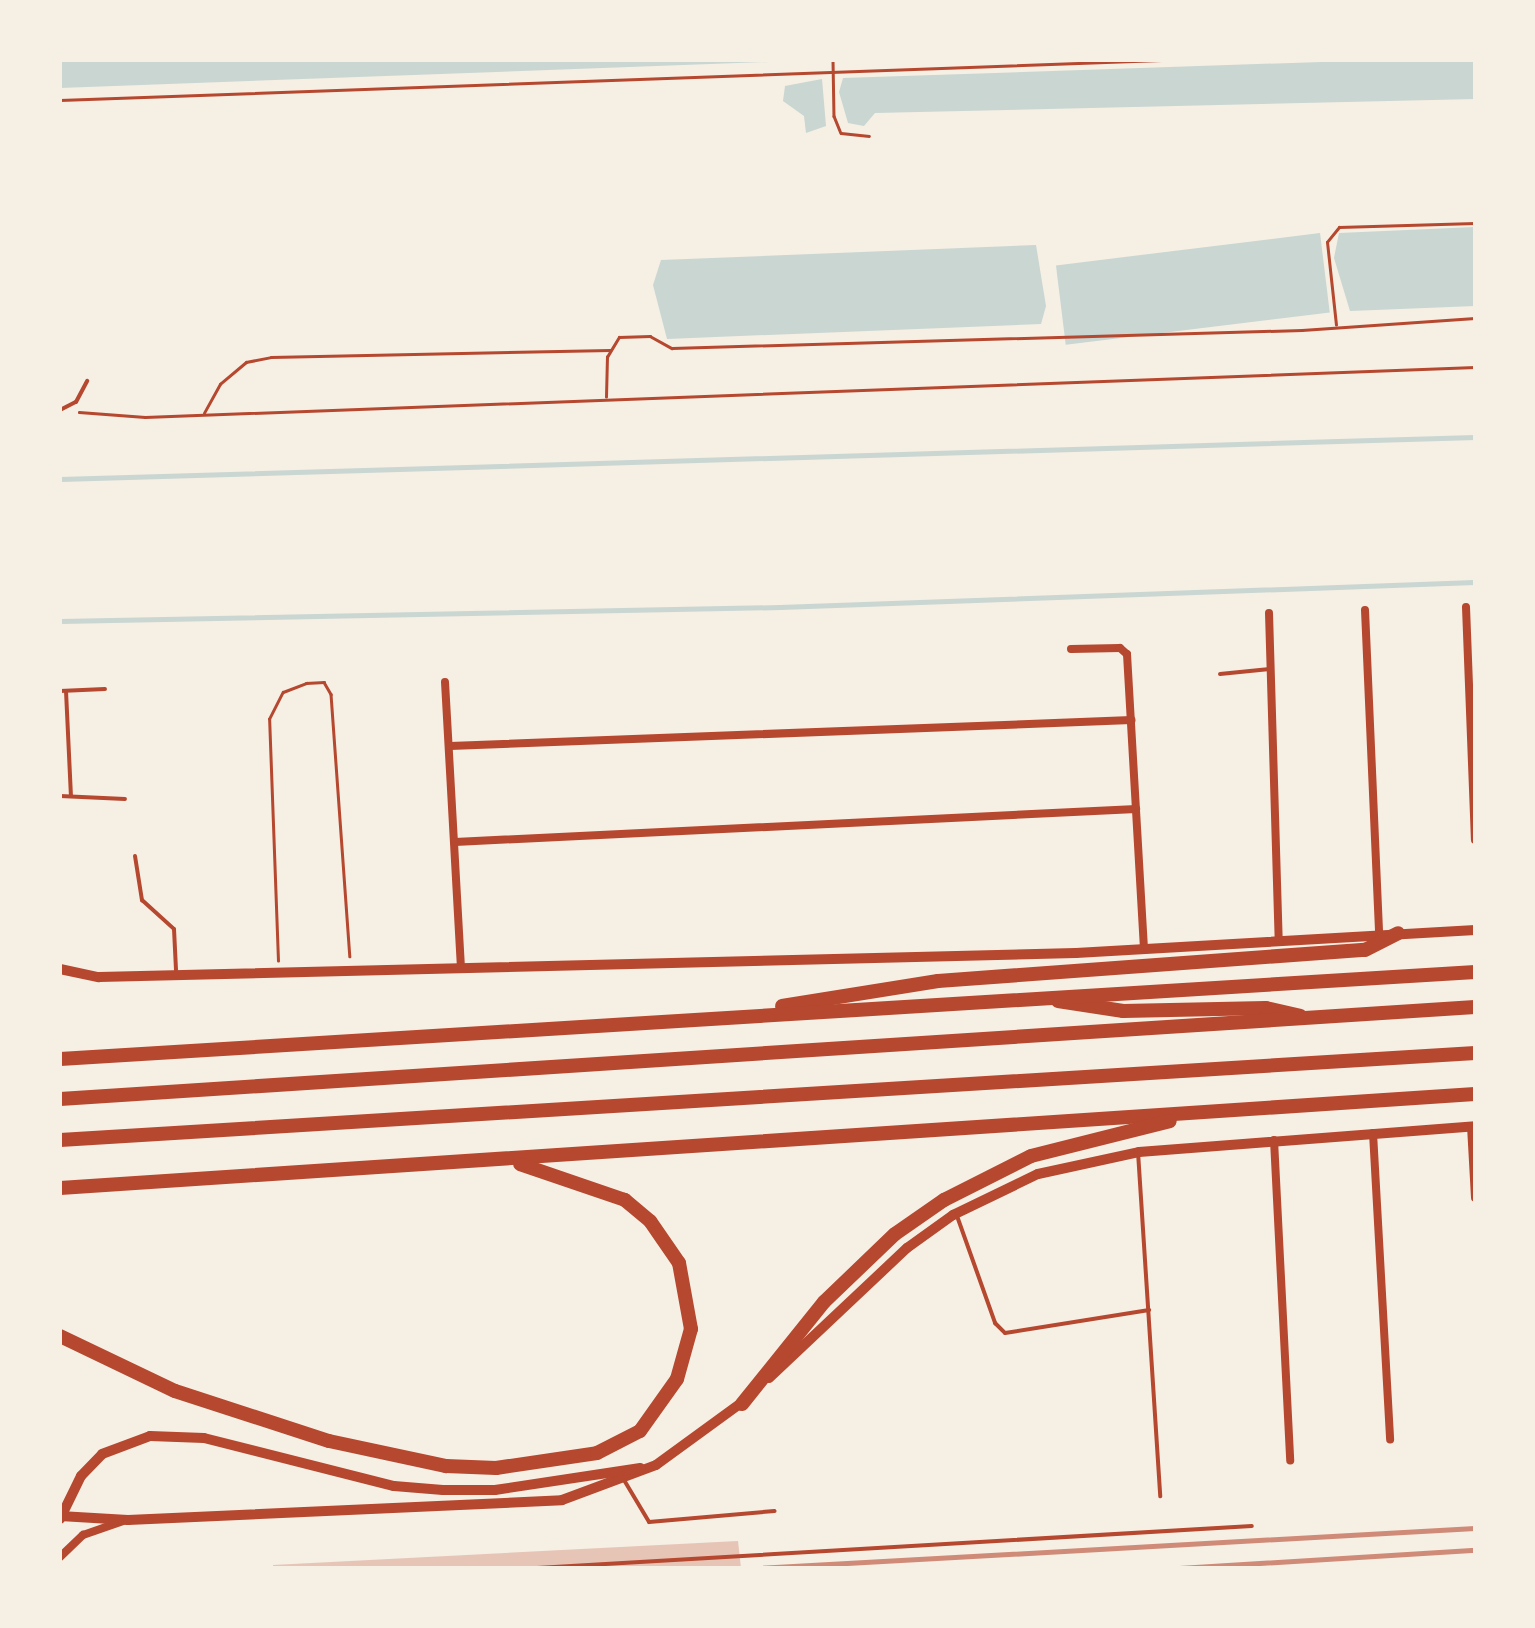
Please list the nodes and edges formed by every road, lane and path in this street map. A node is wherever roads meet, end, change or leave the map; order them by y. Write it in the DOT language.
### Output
graph roads {
  1 [pos="832,60"];
  2 [pos="1161,60"];
  3 [pos="833,72"];
  4 [pos="60,100"];
  5 [pos="869,136"];
  6 [pos="1475,223"];
  7 [pos="1475,318"];
  8 [pos="1336,327"];
  9 [pos="611,350"];
  10 [pos="1475,367"];
  11 [pos="86,381"];
  12 [pos="606,400"];
  13 [pos="61,410"];
  14 [pos="202,415"];
  15 [pos="1466,607"];
  16 [pos="1366,610"];
  17 [pos="1269,613"];
  18 [pos="1071,648"];
  19 [pos="1270,670"];
  20 [pos="1220,674"];
  21 [pos="445,682"];
  22 [pos="105,689"];
  23 [pos="63,691"];
  24 [pos="1132,720"];
  25 [pos="450,746"];
  26 [pos="60,796"];
  27 [pos="70,796"];
  28 [pos="124,799"];
  29 [pos="1136,809"];
  30 [pos="1475,840"];
  31 [pos="455,842"];
  32 [pos="135,856"];
  33 [pos="1475,930"];
  34 [pos="1398,934"];
  35 [pos="1379,935"];
  36 [pos="1280,941"];
  37 [pos="1144,950"];
  38 [pos="60,969"];
  39 [pos="462,969"];
  40 [pos="352,971"];
  41 [pos="1475,972"];
  42 [pos="278,973"];
  43 [pos="176,975"];
  44 [pos="1029,997"];
  45 [pos="1475,1007"];
  46 [pos="708,1019"];
  47 [pos="1305,1019"];
  48 [pos="1475,1054"];
  49 [pos="60,1058"];
  50 [pos="1475,1094"];
  51 [pos="60,1099"];
  52 [pos="1219,1110"];
  53 [pos="1473,1126"];
  54 [pos="1373,1133"];
  55 [pos="60,1140"];
  56 [pos="1274,1140"];
  57 [pos="1138,1152"];
  58 [pos="510,1163"];
  59 [pos="60,1188"];
  60 [pos="1475,1198"];
  61 [pos="956,1214"];
  62 [pos="1149,1310"];
  63 [pos="60,1336"];
  64 [pos="742,1404"];
  65 [pos="1390,1440"];
  66 [pos="1290,1461"];
  67 [pos="656,1464"];
  68 [pos="624,1480"];
  69 [pos="1160,1496"];
  70 [pos="775,1512"];
  71 [pos="60,1518"];
  72 [pos="128,1520"];
  73 [pos="1252,1526"];
  74 [pos="60,1558"];
  75 [pos="537,1568"];
  1 -- 3 [label="path"];
  2 -- 3 [label="path"];
  3 -- 4 [label="path"];
  3 -- 5 [label="path"];
  6 -- 8 [label="path"];
  7 -- 8 [label="path"];
  8 -- 9 [label="path"];
  9 -- 12 [label="path"];
  9 -- 14 [label="path"];
  10 -- 12 [label="path"];
  11 -- 13 [label="lane"];
  12 -- 14 [label="path"];
  13 -- 14 [label="path"];
  15 -- 30 [label="street"];
  16 -- 35 [label="street"];
  17 -- 19 [label="street"];
  18 -- 24 [label="street"];
  19 -- 20 [label="lane"];
  19 -- 36 [label="street"];
  21 -- 25 [label="street"];
  22 -- 23 [label="lane"];
  23 -- 27 [label="lane"];
  24 -- 25 [label="street"];
  24 -- 29 [label="street"];
  25 -- 31 [label="street"];
  26 -- 27 [label="lane"];
  27 -- 28 [label="lane"];
  29 -- 31 [label="street"];
  29 -- 37 [label="street"];
  31 -- 39 [label="street"];
  32 -- 43 [label="lane"];
  33 -- 34 [label="main road"];
  34 -- 35 [label="main road"];
  34 -- 46 [label="highway"];
  35 -- 36 [label="main road"];
  36 -- 37 [label="main road"];
  37 -- 39 [label="main road"];
  38 -- 43 [label="main road"];
  39 -- 40 [label="main road"];
  40 -- 42 [label="main road"];
  40 -- 42 [label="path"];
  41 -- 44 [label="highway"];
  42 -- 43 [label="main road"];
  44 -- 46 [label="highway"];
  44 -- 47 [label="highway"];
  45 -- 47 [label="highway"];
  46 -- 49 [label="highway"];
  47 -- 51 [label="highway"];
  48 -- 55 [label="highway"];
  50 -- 52 [label="highway"];
  52 -- 58 [label="highway"];
  52 -- 64 [label="highway"];
  53 -- 54 [label="main road"];
  53 -- 60 [label="street"];
  54 -- 56 [label="main road"];
  54 -- 65 [label="street"];
  56 -- 57 [label="main road"];
  56 -- 66 [label="street"];
  57 -- 61 [label="main road"];
  57 -- 62 [label="lane"];
  58 -- 59 [label="highway"];
  58 -- 63 [label="highway"];
  61 -- 62 [label="lane"];
  61 -- 64 [label="main road"];
  62 -- 69 [label="lane"];
  64 -- 67 [label="main road"];
  67 -- 68 [label="main road"];
  67 -- 71 [label="main road"];
  68 -- 70 [label="lane"];
  68 -- 72 [label="main road"];
  71 -- 72 [label="main road"];
  72 -- 74 [label="street"];
  73 -- 75 [label="lane"];
}
